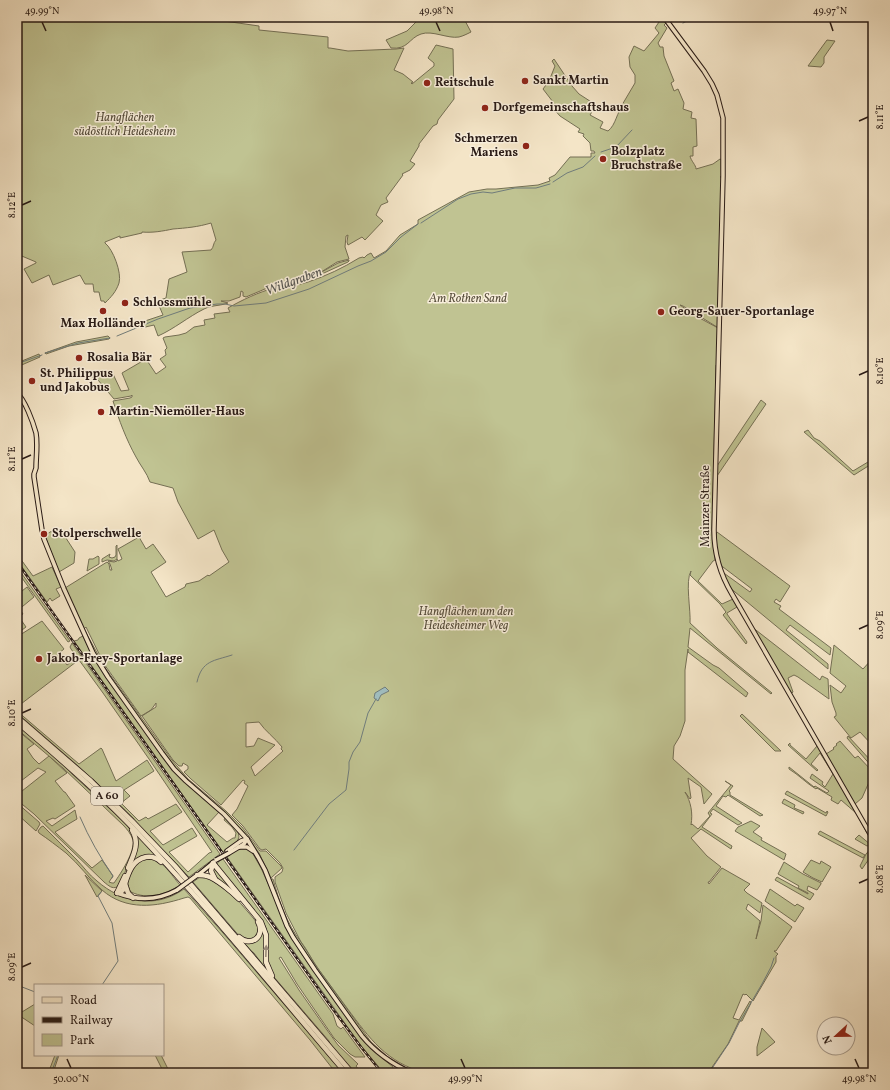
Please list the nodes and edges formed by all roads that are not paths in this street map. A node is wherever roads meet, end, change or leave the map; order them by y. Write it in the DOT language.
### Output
graph roads {
  1 [pos="664,17"];
  2 [pos="17,393"];
  3 [pos="17,717"];
  4 [pos="17,722"];
  5 [pos="128,823"];
  6 [pos="238,829"];
  7 [pos="873,839"];
  8 [pos="247,840"];
  9 [pos="237,846"];
  10 [pos="258,857"];
  11 [pos="214,862"];
  12 [pos="170,868"];
  13 [pos="197,876"];
  14 [pos="216,880"];
  15 [pos="125,884"];
  16 [pos="117,893"];
  17 [pos="133,898"];
  18 [pos="223,922"];
  19 [pos="278,987"];
  20 [pos="346,1073"];
  21 [pos="352,1073"];
  22 [pos="412,1073"];
  1 -- 7 [label="main road, Mainzer Straße"];
  2 -- 6 [label="main road"];
  3 -- 18 [label="highway, A 60"];
  4 -- 5 [label="highway, A 60"];
  5 -- 12 [label="highway, A 60"];
  5 -- 16 [label="highway"];
  6 -- 8 [label="main road"];
  6 -- 9 [label="main road"];
  8 -- 9 [label="main road"];
  8 -- 10 [label="main road"];
  9 -- 10 [label="main road"];
  9 -- 11 [label="main road, bridge"];
  10 -- 22 [label="main road"];
  11 -- 13 [label="main road"];
  11 -- 14 [label="highway"];
  19 -- 11 [label="highway, one-way"];
  12 -- 15 [label="highway"];
  12 -- 20 [label="highway, A 60"];
  13 -- 14 [label="highway"];
  13 -- 17 [label="main road, bridge"];
  14 -- 18 [label="highway"];
  15 -- 16 [label="highway"];
  15 -- 17 [label="highway"];
  16 -- 17 [label="main road"];
  18 -- 19 [label="highway, A 60"];
  19 -- 21 [label="highway, A 60"];
}
